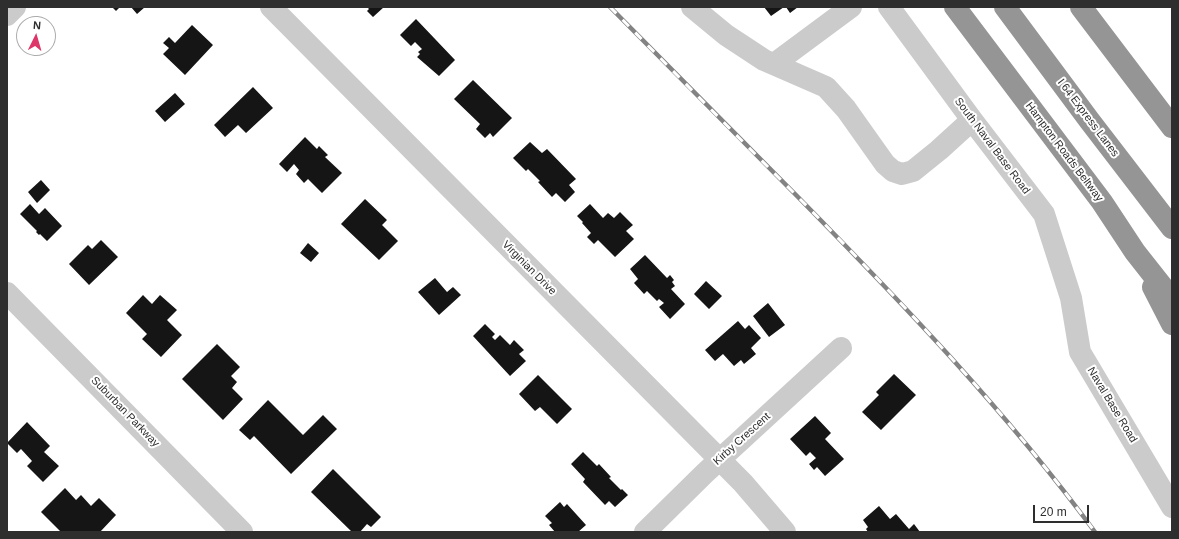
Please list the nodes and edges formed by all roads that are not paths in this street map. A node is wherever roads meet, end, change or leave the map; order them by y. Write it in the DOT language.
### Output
graph roads {
  1 [pos="15,7"];
  2 [pos="271,7"];
  3 [pos="692,7"];
  4 [pos="851,7"];
  5 [pos="889,7"];
  6 [pos="955,7"];
  7 [pos="1005,7"];
  8 [pos="1081,7"];
  9 [pos="7,15"];
  10 [pos="774,64"];
  11 [pos="972,120"];
  12 [pos="1172,127"];
  13 [pos="1172,228"];
  14 [pos="1135,252"];
  15 [pos="7,293"];
  16 [pos="1071,298"];
  17 [pos="1172,299"];
  18 [pos="1172,324"];
  19 [pos="841,348"];
  20 [pos="720,460"];
  21 [pos="1172,506"];
  22 [pos="242,532"];
  23 [pos="645,532"];
  24 [pos="785,532"];
  1 -- 9 [label="street"];
  2 -- 20 [label="street, Virginian Drive"];
  3 -- 10 [label="street"];
  4 -- 10 [label="street"];
  5 -- 11 [label="street, South Naval Base Road"];
  6 -- 14 [label="highway, Hampton Roads Beltway"];
  7 -- 13 [label="highway, I 64 Express Lanes"];
  8 -- 12 [label="highway"];
  10 -- 11 [label="street"];
  11 -- 16 [label="street, South Naval Base Road"];
  14 -- 17 [label="highway, Hampton Roads Beltway"];
  14 -- 18 [label="highway"];
  15 -- 22 [label="street, Suburban Parkway"];
  16 -- 21 [label="street, Naval Base Road"];
  19 -- 20 [label="street, Kirby Crescent"];
  20 -- 23 [label="street, Kirby Crescent"];
  20 -- 24 [label="street, Virginian Drive"];
}
